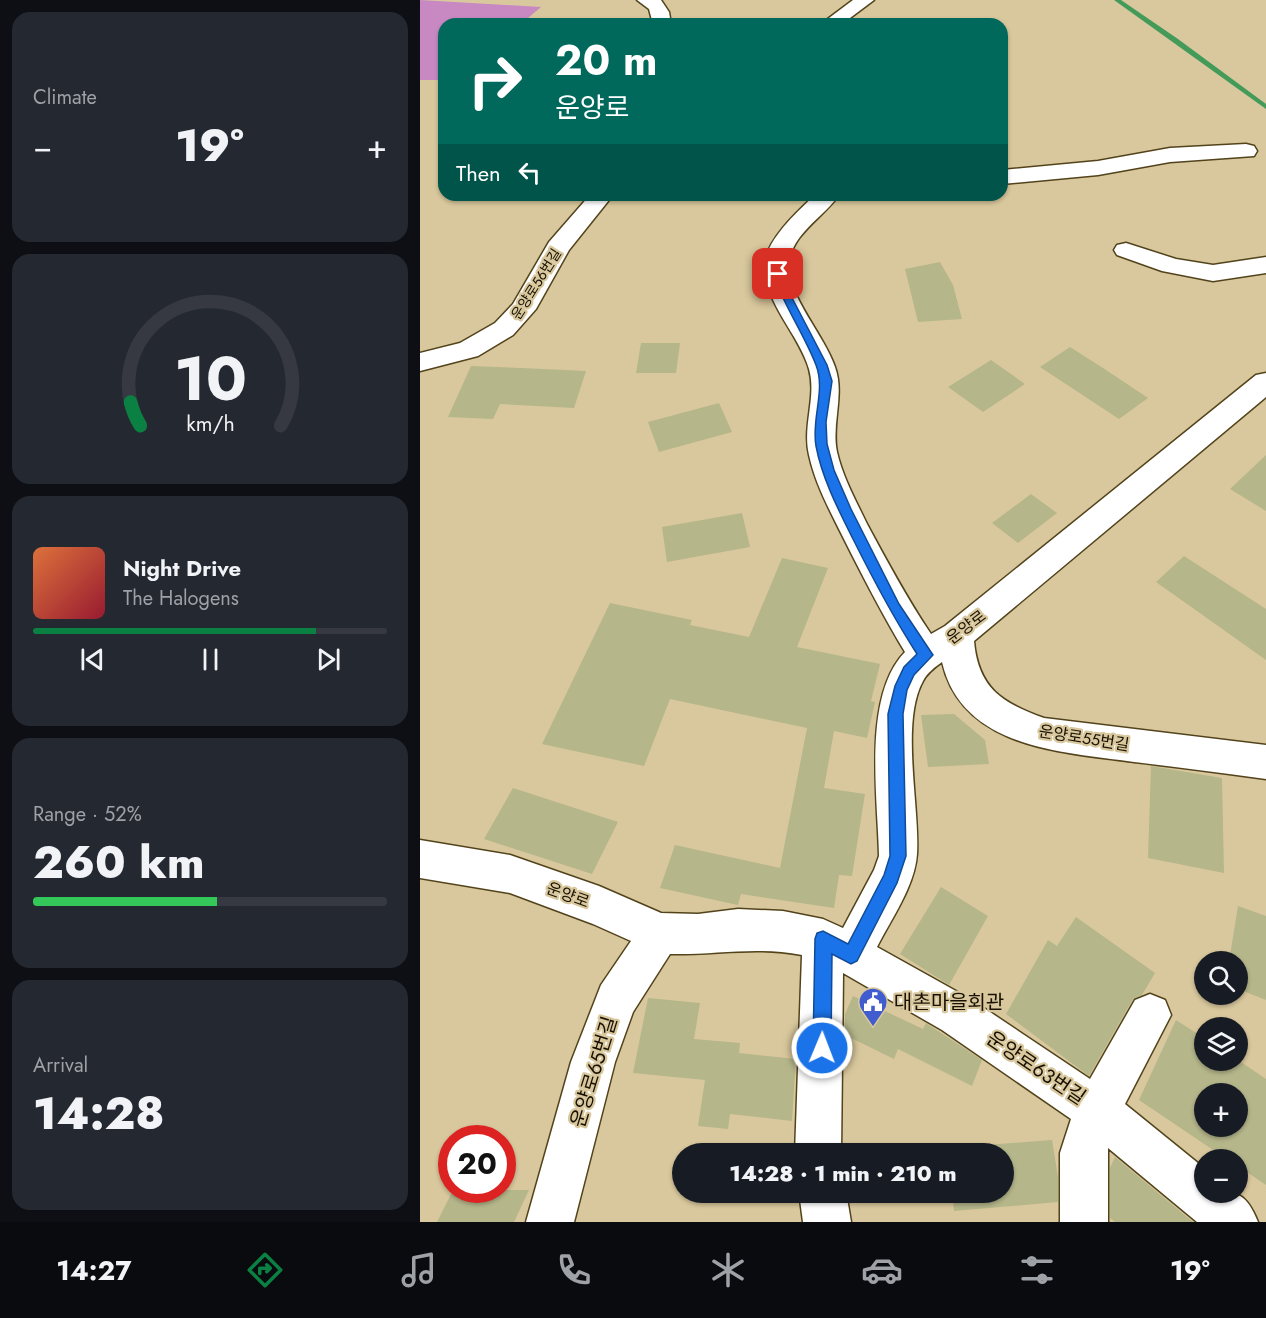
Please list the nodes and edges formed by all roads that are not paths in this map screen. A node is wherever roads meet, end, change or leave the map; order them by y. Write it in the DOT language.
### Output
graph roads {
  1 [pos="646,0"];
  2 [pos="868,4"];
  3 [pos="662,18"];
  4 [pos="841,18"];
  5 [pos="1246,151"];
  6 [pos="1008,176"];
  7 [pos="597,201"];
  8 [pos="822,201"];
  9 [pos="1126,250"];
  10 [pos="1266,265"];
  11 [pos="420,362"];
  12 [pos="1266,382"];
  13 [pos="957,636"];
  14 [pos="926,655"];
  15 [pos="1266,762"];
  16 [pos="420,859"];
  17 [pos="660,933"];
  18 [pos="837,947"];
  19 [pos="1150,1015"];
  20 [pos="1097,1110"];
  21 [pos="820,1143"];
  22 [pos="823,1203"];
  23 [pos="550,1222"];
  24 [pos="826,1222"];
  25 [pos="1084,1222"];
  26 [pos="1234,1222"];
  1 -- 3 [label="street"];
  2 -- 4 [label="street"];
  5 -- 6 [label="street"];
  7 -- 11 [label="street, 운양로56번길"];
  8 -- 14 [label="street"];
  9 -- 10 [label="street"];
  12 -- 13 [label="street, 운양로"];
  13 -- 14 [label="street, 운양로"];
  13 -- 15 [label="street, 운양로55번길"];
  14 -- 18 [label="street, 운양로"];
  16 -- 17 [label="street, 운양로"];
  17 -- 18 [label="street, 운양로"];
  17 -- 23 [label="street, 운양로65번길"];
  18 -- 20 [label="street, 운양로63번길"];
  18 -- 21 [label="street"];
  19 -- 20 [label="street"];
  20 -- 25 [label="street, 운양로63번길"];
  20 -- 26 [label="street, 운양로63번길"];
  22 -- 24 [label="street"];
}
